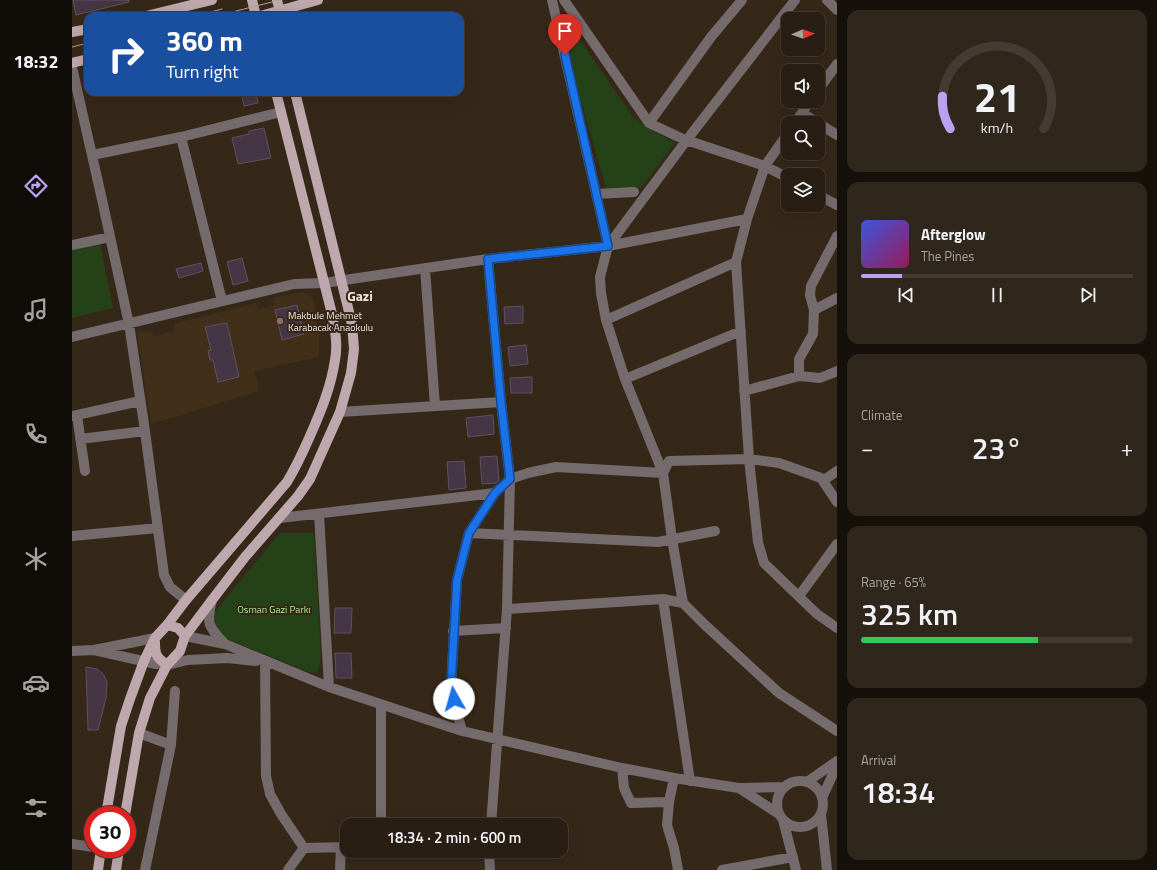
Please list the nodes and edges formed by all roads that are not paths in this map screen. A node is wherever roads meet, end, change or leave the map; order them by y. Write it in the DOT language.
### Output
graph roads {
  1 [pos="212,0"];
  2 [pos="252,0"];
  3 [pos="318,0"];
  4 [pos="552,0"];
  5 [pos="564,0"];
  6 [pos="742,0"];
  7 [pos="795,0"];
  8 [pos="827,0"];
  9 [pos="279,9"];
  10 [pos="837,10"];
  11 [pos="162,12"];
  12 [pos="255,12"];
  13 [pos="84,30"];
  14 [pos="72,32"];
  15 [pos="84,60"];
  16 [pos="72,63"];
  17 [pos="837,64"];
  18 [pos="72,67"];
  19 [pos="825,80"];
  20 [pos="277,96"];
  21 [pos="296,96"];
  22 [pos="805,108"];
  23 [pos="281,112"];
  24 [pos="802,113"];
  25 [pos="800,116"];
  26 [pos="649,123"];
  27 [pos="837,135"];
  28 [pos="181,137"];
  29 [pos="686,141"];
  30 [pos="781,144"];
  31 [pos="92,155"];
  32 [pos="766,166"];
  33 [pos="781,174"];
  34 [pos="634,192"];
  35 [pos="596,194"];
  36 [pos="825,199"];
  37 [pos="837,205"];
  38 [pos="747,219"];
  39 [pos="837,236"];
  40 [pos="110,237"];
  41 [pos="72,245"];
  42 [pos="608,246"];
  43 [pos="488,259"];
  44 [pos="736,262"];
  45 [pos="425,268"];
  46 [pos="342,281"];
  47 [pos="324,283"];
  48 [pos="837,298"];
  49 [pos="222,301"];
  50 [pos="814,310"];
  51 [pos="606,320"];
  52 [pos="129,324"];
  53 [pos="741,330"];
  54 [pos="72,337"];
  55 [pos="837,371"];
  56 [pos="799,376"];
  57 [pos="625,379"];
  58 [pos="744,391"];
  59 [pos="140,401"];
  60 [pos="501,402"];
  61 [pos="435,406"];
  62 [pos="340,412"];
  63 [pos="74,415"];
  64 [pos="145,431"];
  65 [pos="80,439"];
  66 [pos="749,459"];
  67 [pos="85,471"];
  68 [pos="837,471"];
  69 [pos="663,473"];
  70 [pos="510,479"];
  71 [pos="824,480"];
  72 [pos="495,493"];
  73 [pos="837,502"];
  74 [pos="319,514"];
  75 [pos="280,518"];
  76 [pos="158,528"];
  77 [pos="715,531"];
  78 [pos="469,533"];
  79 [pos="509,535"];
  80 [pos="72,536"];
  81 [pos="672,540"];
  82 [pos="837,544"];
  83 [pos="799,596"];
  84 [pos="663,599"];
  85 [pos="186,600"];
  86 [pos="212,600"];
  87 [pos="683,603"];
  88 [pos="507,609"];
  89 [pos="167,625"];
  90 [pos="506,628"];
  91 [pos="837,628"];
  92 [pos="453,631"];
  93 [pos="185,636"];
  94 [pos="155,638"];
  95 [pos="225,644"];
  96 [pos="94,650"];
  97 [pos="72,651"];
  98 [pos="144,661"];
  99 [pos="265,662"];
  100 [pos="167,664"];
  101 [pos="329,687"];
  102 [pos="175,692"];
  103 [pos="381,705"];
  104 [pos="462,731"];
  105 [pos="837,731"];
  106 [pos="139,733"];
  107 [pos="498,740"];
  108 [pos="171,745"];
  109 [pos="622,768"];
  110 [pos="836,768"];
  111 [pos="674,778"];
  112 [pos="690,780"];
  113 [pos="807,782"];
  114 [pos="785,787"];
  115 [pos="739,788"];
  116 [pos="822,798"];
  117 [pos="668,802"];
  118 [pos="108,806"];
  119 [pos="127,806"];
  120 [pos="820,814"];
  121 [pos="782,817"];
  122 [pos="381,818"];
  123 [pos="492,818"];
  124 [pos="72,844"];
  125 [pos="84,846"];
  126 [pos="340,847"];
  127 [pos="304,848"];
  128 [pos="793,857"];
  129 [pos="100,858"];
  130 [pos="118,858"];
  131 [pos="342,858"];
  132 [pos="490,858"];
  133 [pos="98,870"];
  134 [pos="116,870"];
  135 [pos="145,870"];
  136 [pos="288,870"];
  137 [pos="340,870"];
  138 [pos="490,870"];
  139 [pos="678,870"];
  140 [pos="722,870"];
  141 [pos="796,870"];
  142 [pos="828,870"];
  1 -- 11 [label="main road"];
  2 -- 12 [label="main road"];
  3 -- 9 [label="main road"];
  4 -- 35 [label="street"];
  5 -- 26 [label="street"];
  6 -- 26 [label="street"];
  7 -- 29 [label="street"];
  8 -- 10 [label="street"];
  13 -- 14 [label="main road"];
  15 -- 16 [label="main road"];
  17 -- 19 [label="street"];
  18 -- 31 [label="street"];
  20 -- 23 [label="main road"];
  21 -- 46 [label="main road"];
  22 -- 24 [label="street"];
  23 -- 28 [label="street"];
  23 -- 47 [label="main road"];
  24 -- 25 [label="street"];
  24 -- 27 [label="street"];
  26 -- 29 [label="street"];
  28 -- 31 [label="street"];
  28 -- 49 [label="street"];
  29 -- 32 [label="street"];
  29 -- 42 [label="street"];
  30 -- 32 [label="street"];
  31 -- 40 [label="street"];
  32 -- 33 [label="street"];
  32 -- 38 [label="street"];
  34 -- 35 [label="street"];
  35 -- 42 [label="street"];
  36 -- 37 [label="street"];
  38 -- 42 [label="street"];
  38 -- 44 [label="street"];
  39 -- 50 [label="street"];
  40 -- 41 [label="street"];
  40 -- 52 [label="street"];
  42 -- 43 [label="street"];
  42 -- 51 [label="street"];
  43 -- 45 [label="street"];
  43 -- 60 [label="street"];
  44 -- 51 [label="street"];
  44 -- 53 [label="street"];
  45 -- 46 [label="street"];
  45 -- 61 [label="street"];
  46 -- 47 [label="street"];
  46 -- 62 [label="main road"];
  47 -- 49 [label="street"];
  47 -- 85 [label="main road"];
  48 -- 50 [label="street"];
  49 -- 52 [label="street"];
  50 -- 56 [label="street"];
  51 -- 57 [label="street"];
  52 -- 54 [label="street"];
  52 -- 59 [label="street"];
  53 -- 57 [label="street"];
  53 -- 58 [label="street"];
  55 -- 56 [label="street"];
  56 -- 58 [label="street"];
  57 -- 69 [label="street"];
  58 -- 66 [label="street"];
  59 -- 63 [label="street"];
  59 -- 64 [label="street"];
  60 -- 61 [label="street"];
  60 -- 70 [label="street"];
  61 -- 62 [label="street"];
  62 -- 75 [label="main road"];
  63 -- 65 [label="street"];
  64 -- 65 [label="street"];
  64 -- 76 [label="street"];
  65 -- 67 [label="street"];
  66 -- 69 [label="street"];
  66 -- 71 [label="street"];
  66 -- 83 [label="street"];
  68 -- 71 [label="street"];
  69 -- 70 [label="street"];
  69 -- 81 [label="street"];
  70 -- 72 [label="street"];
  70 -- 79 [label="street"];
  71 -- 73 [label="street"];
  72 -- 74 [label="street"];
  72 -- 78 [label="street"];
  74 -- 75 [label="street"];
  74 -- 101 [label="street"];
  75 -- 86 [label="main road"];
  76 -- 80 [label="street"];
  76 -- 85 [label="street"];
  77 -- 81 [label="street"];
  78 -- 79 [label="street"];
  78 -- 92 [label="street"];
  79 -- 81 [label="street"];
  79 -- 88 [label="street"];
  81 -- 87 [label="street"];
  82 -- 83 [label="street"];
  83 -- 91 [label="street"];
  84 -- 87 [label="street"];
  84 -- 88 [label="street"];
  84 -- 112 [label="street"];
  85 -- 89 [label="main road"];
  86 -- 93 [label="main road"];
  86 -- 95 [label="street"];
  87 -- 105 [label="street"];
  88 -- 90 [label="street"];
  89 -- 93 [label="main road"];
  89 -- 94 [label="main road"];
  90 -- 92 [label="street"];
  90 -- 107 [label="street"];
  92 -- 104 [label="street"];
  93 -- 95 [label="street"];
  93 -- 100 [label="main road"];
  94 -- 96 [label="street"];
  94 -- 98 [label="main road"];
  94 -- 100 [label="main road"];
  95 -- 99 [label="street"];
  96 -- 97 [label="street"];
  96 -- 98 [label="street"];
  98 -- 100 [label="street"];
  98 -- 118 [label="main road"];
  99 -- 100 [label="street"];
  99 -- 101 [label="street"];
  99 -- 127 [label="street"];
  100 -- 106 [label="main road"];
  101 -- 103 [label="street"];
  102 -- 108 [label="street"];
  103 -- 104 [label="street"];
  103 -- 122 [label="street"];
  104 -- 107 [label="street"];
  106 -- 108 [label="street"];
  106 -- 119 [label="main road"];
  107 -- 109 [label="street"];
  107 -- 123 [label="street"];
  108 -- 135 [label="street"];
  109 -- 111 [label="street"];
  109 -- 117 [label="street"];
  110 -- 113 [label="street"];
  110 -- 116 [label="street"];
  111 -- 112 [label="street"];
  111 -- 117 [label="street"];
  112 -- 115 [label="street"];
  113 -- 114 [label="street"];
  113 -- 116 [label="street"];
  114 -- 115 [label="street"];
  114 -- 121 [label="street"];
  115 -- 121 [label="street"];
  116 -- 120 [label="street"];
  117 -- 139 [label="street"];
  120 -- 121 [label="street"];
  120 -- 142 [label="street"];
  121 -- 128 [label="street"];
  124 -- 125 [label="street"];
  126 -- 127 [label="street"];
  127 -- 136 [label="street"];
  128 -- 140 [label="street"];
  128 -- 141 [label="street"];
  129 -- 133 [label="main road"];
  130 -- 134 [label="main road"];
  131 -- 137 [label="street"];
  132 -- 138 [label="street"];
}
